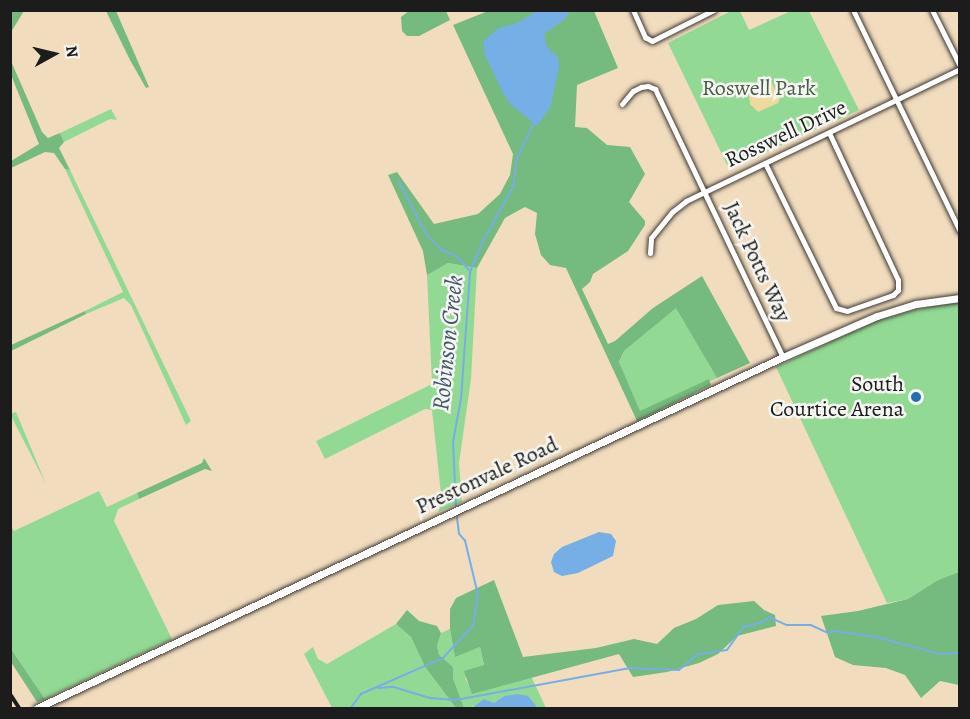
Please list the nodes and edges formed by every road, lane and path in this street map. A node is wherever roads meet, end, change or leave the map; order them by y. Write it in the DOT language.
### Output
graph roads {
  1 [pos="633,10"];
  2 [pos="714,10"];
  3 [pos="853,10"];
  4 [pos="932,10"];
  5 [pos="960,67"];
  6 [pos="896,100"];
  7 [pos="622,105"];
  8 [pos="829,133"];
  9 [pos="765,163"];
  10 [pos="704,190"];
  11 [pos="960,231"];
  12 [pos="650,253"];
  13 [pos="960,298"];
  14 [pos="783,357"];
  15 [pos="37,708"];
  1 -- 2 [label="street"];
  3 -- 6 [label="street"];
  4 -- 5 [label="street"];
  5 -- 6 [label="street, Rosswell Drive"];
  6 -- 8 [label="street, Rosswell Drive"];
  6 -- 11 [label="street"];
  7 -- 10 [label="street, Jack Potts Way"];
  8 -- 9 [label="street, Rosswell Drive"];
  8 -- 9 [label="street"];
  9 -- 10 [label="street, Rosswell Drive"];
  10 -- 12 [label="street, Rosswell Drive"];
  10 -- 14 [label="street, Jack Potts Way"];
  13 -- 14 [label="street, Prestonvale Road"];
  14 -- 15 [label="street, Prestonvale Road"];
}
